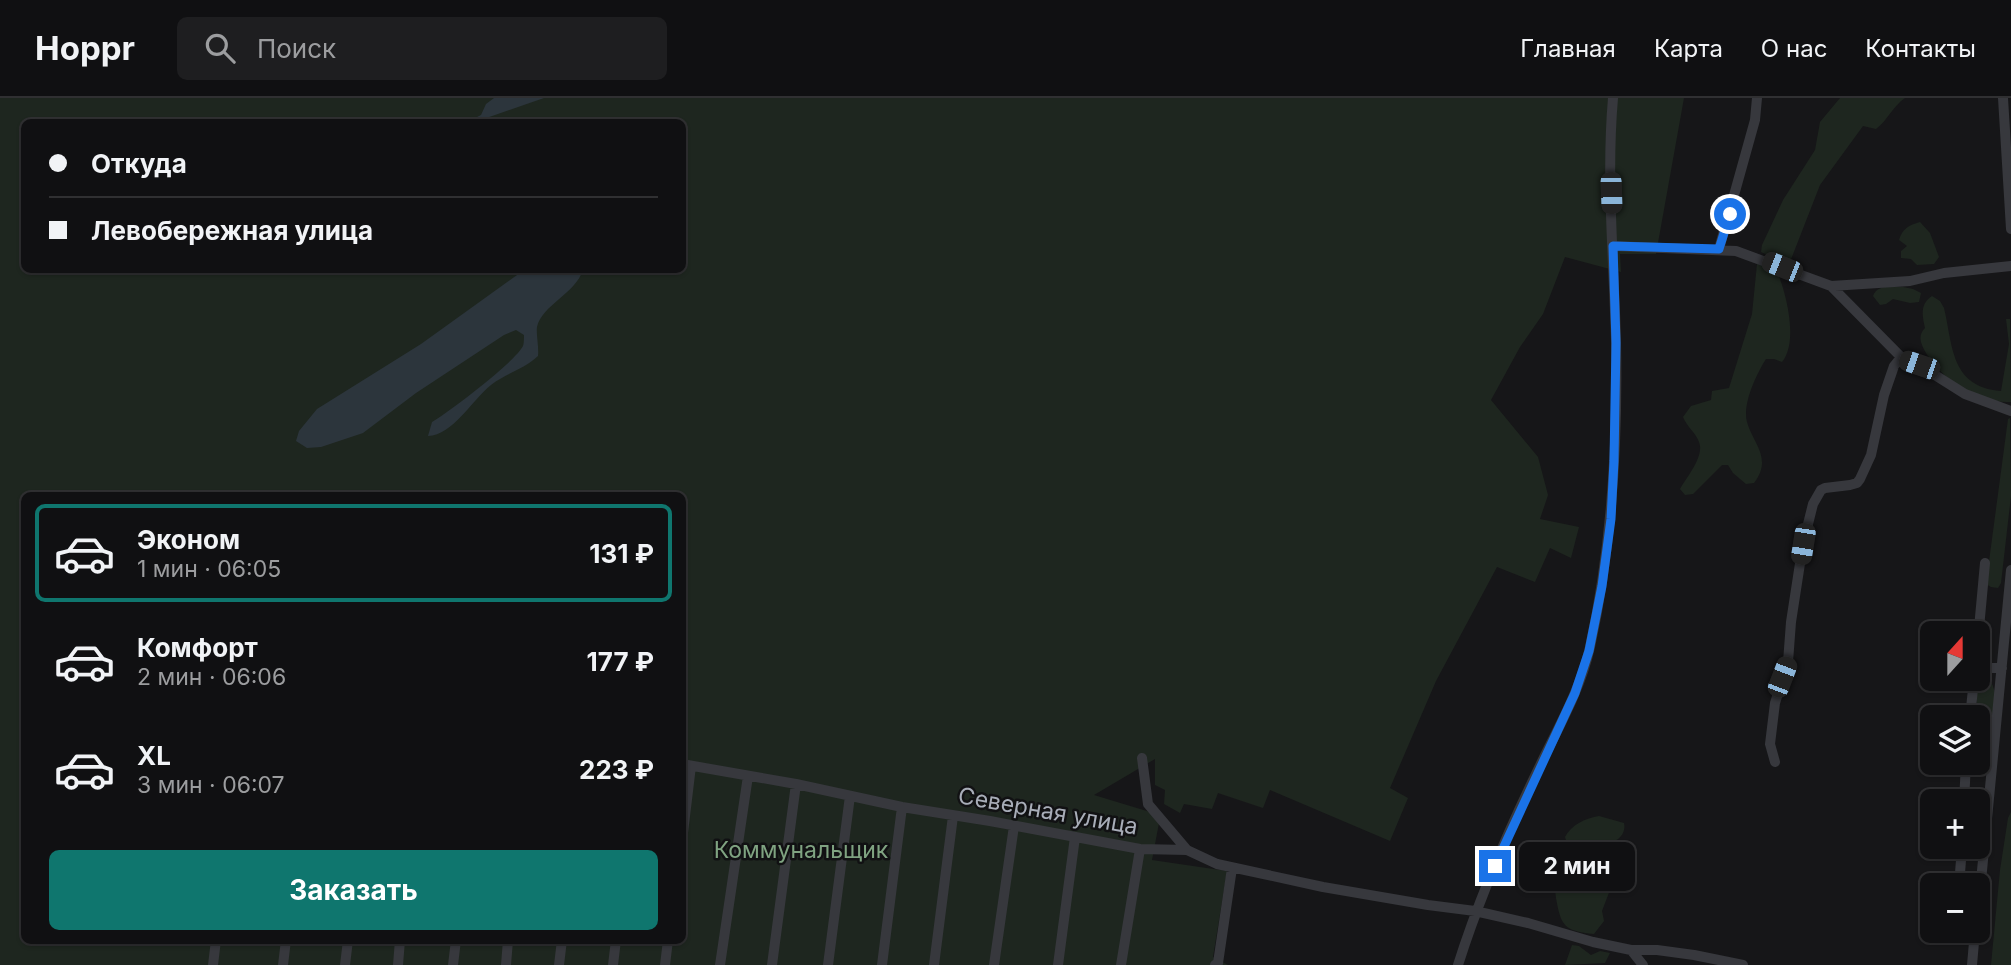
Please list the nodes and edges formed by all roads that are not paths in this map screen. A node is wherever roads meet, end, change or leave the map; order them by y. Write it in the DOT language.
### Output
graph roads {
  1 [pos="1613,98"];
  2 [pos="1757,98"];
  3 [pos="2003,98"];
  4 [pos="2011,229"];
  5 [pos="1613,246"];
  6 [pos="1719,249"];
  7 [pos="2011,266"];
  8 [pos="1831,286"];
  9 [pos="1904,360"];
  10 [pos="2011,411"];
  11 [pos="1985,563"];
  12 [pos="2011,570"];
  13 [pos="1980,621"];
  14 [pos="1990,668"];
  15 [pos="2002,668"];
  16 [pos="1142,758"];
  17 [pos="1775,762"];
  18 [pos="687,765"];
  19 [pos="748,776"];
  20 [pos="796,785"];
  21 [pos="850,796"];
  22 [pos="902,807"];
  23 [pos="953,816"];
  24 [pos="1014,826"];
  25 [pos="1075,837"];
  26 [pos="1140,849"];
  27 [pos="1187,850"];
  28 [pos="1232,868"];
  29 [pos="1982,873"];
  30 [pos="1475,911"];
  31 [pos="1974,943"];
  32 [pos="216,944"];
  33 [pos="286,944"];
  34 [pos="348,944"];
  35 [pos="400,944"];
  36 [pos="456,944"];
  37 [pos="508,944"];
  38 [pos="562,944"];
  39 [pos="615,944"];
  40 [pos="668,944"];
  41 [pos="1631,950"];
  42 [pos="1218,964"];
  43 [pos="213,965"];
  44 [pos="283,965"];
  45 [pos="345,965"];
  46 [pos="398,965"];
  47 [pos="453,965"];
  48 [pos="506,965"];
  49 [pos="559,965"];
  50 [pos="612,965"];
  51 [pos="665,965"];
  52 [pos="720,965"];
  53 [pos="772,965"];
  54 [pos="828,965"];
  55 [pos="882,965"];
  56 [pos="934,965"];
  57 [pos="994,965"];
  58 [pos="1058,965"];
  59 [pos="1121,965"];
  60 [pos="1458,965"];
  61 [pos="1643,965"];
  62 [pos="1743,965"];
  63 [pos="1972,965"];
  1 -- 5 [label="street"];
  2 -- 6 [label="street"];
  3 -- 4 [label="street"];
  5 -- 6 [label="street"];
  5 -- 30 [label="street"];
  6 -- 8 [label="street"];
  7 -- 8 [label="street"];
  8 -- 9 [label="street"];
  9 -- 10 [label="street"];
  9 -- 17 [label="street"];
  11 -- 13 [label="street"];
  12 -- 15 [label="street"];
  14 -- 15 [label="street"];
  15 -- 29 [label="street"];
  16 -- 27 [label="street"];
  18 -- 19 [label="street, Северная улица"];
  19 -- 20 [label="street, Северная улица"];
  19 -- 52 [label="street"];
  20 -- 21 [label="street, Северная улица"];
  20 -- 53 [label="street"];
  21 -- 22 [label="street, Северная улица"];
  21 -- 54 [label="street"];
  22 -- 23 [label="street, Северная улица"];
  22 -- 55 [label="street"];
  23 -- 24 [label="street, Северная улица"];
  23 -- 56 [label="street"];
  24 -- 25 [label="street, Северная улица"];
  24 -- 57 [label="street"];
  25 -- 26 [label="street, Северная улица"];
  25 -- 58 [label="street"];
  26 -- 27 [label="street, Северная улица"];
  26 -- 59 [label="street"];
  27 -- 28 [label="street"];
  28 -- 30 [label="street"];
  28 -- 42 [label="street"];
  30 -- 41 [label="street"];
  30 -- 60 [label="street"];
  31 -- 63 [label="street"];
  32 -- 43 [label="street"];
  33 -- 44 [label="street"];
  34 -- 45 [label="street"];
  35 -- 46 [label="street"];
  36 -- 47 [label="street"];
  37 -- 48 [label="street"];
  38 -- 49 [label="street"];
  39 -- 50 [label="street"];
  40 -- 51 [label="street"];
  41 -- 61 [label="street"];
  41 -- 62 [label="street"];
}
